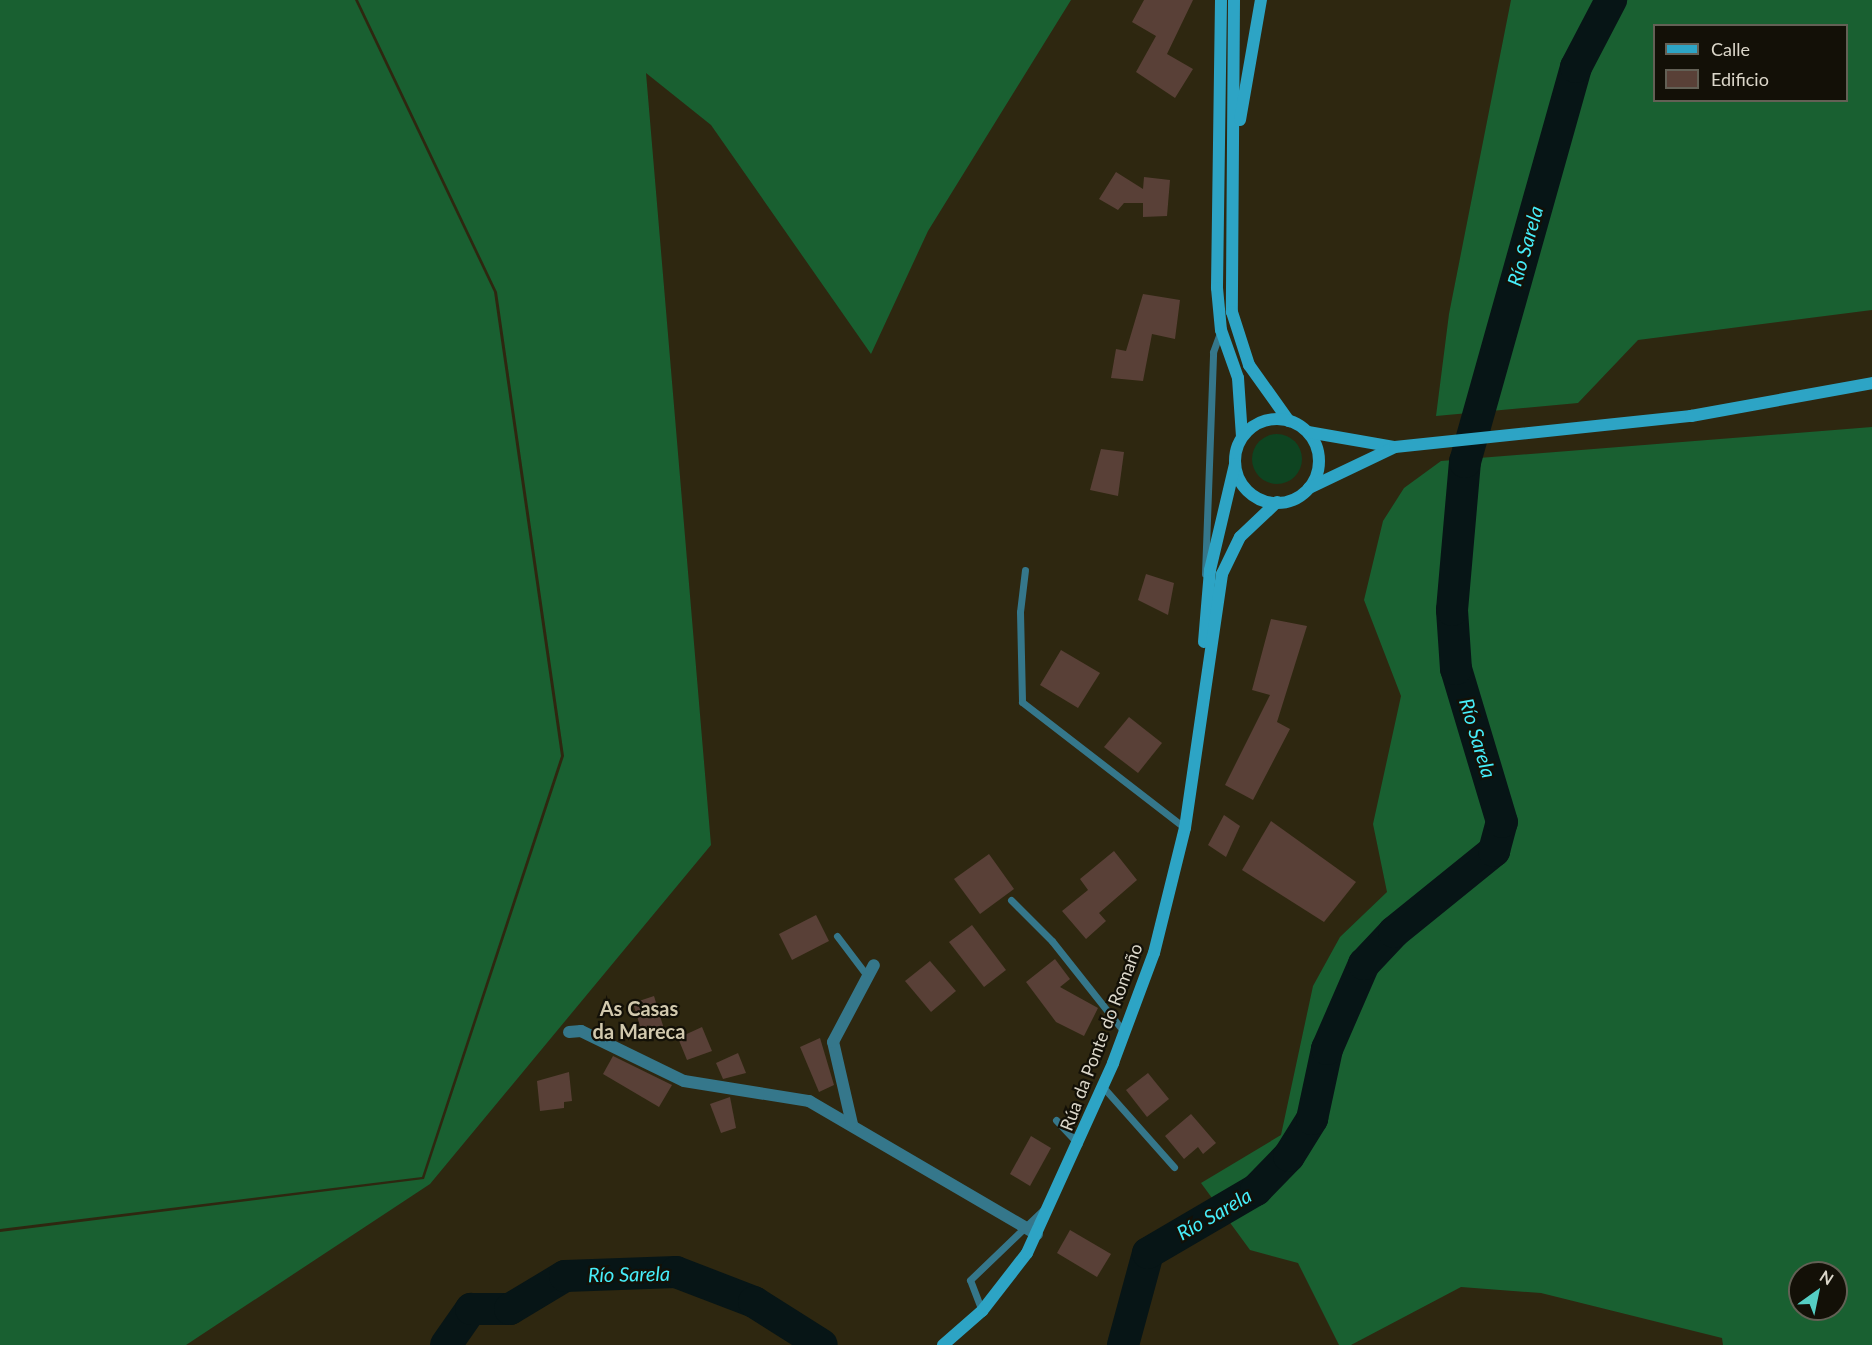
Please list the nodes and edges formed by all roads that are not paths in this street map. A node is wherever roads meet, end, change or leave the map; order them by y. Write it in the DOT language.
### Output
graph roads {
  1 [pos="1221,0"];
  2 [pos="1234,0"];
  3 [pos="1261,0"];
  4 [pos="1252,56"];
  5 [pos="1234,72"];
  6 [pos="1234,156"];
  7 [pos="1220,188"];
  8 [pos="1221,330"];
  9 [pos="1872,383"];
  10 [pos="1289,420"];
  11 [pos="1308,432"];
  12 [pos="1242,436"];
  13 [pos="1395,447"];
  14 [pos="1235,464"];
  15 [pos="1309,488"];
  16 [pos="1277,502"];
  17 [pos="1222,513"];
  18 [pos="1205,542"];
  19 [pos="1025,570"];
  20 [pos="1207,594"];
  21 [pos="1206,676"];
  22 [pos="1185,828"];
  23 [pos="1011,900"];
  24 [pos="837,936"];
  25 [pos="871,971"];
  26 [pos="569,1032"];
  27 [pos="1125,1033"];
  28 [pos="1103,1087"];
  29 [pos="1056,1120"];
  30 [pos="852,1124"];
  31 [pos="1078,1144"];
  32 [pos="1174,1167"];
  33 [pos="1055,1197"];
  34 [pos="1025,1227"];
  35 [pos="1037,1234"];
  36 [pos="982,1311"];
  37 [pos="947,1342"];
  1 -- 7 [label="main road"];
  2 -- 5 [label="main road"];
  3 -- 4 [label="main road"];
  4 -- 5 [label="main road"];
  4 -- 6 [label="main road"];
  5 -- 6 [label="main road"];
  5 -- 7 [label="main road"];
  6 -- 10 [label="main road"];
  7 -- 8 [label="main road"];
  8 -- 12 [label="main road"];
  8 -- 18 [label="lane"];
  9 -- 13 [label="main road"];
  10 -- 11 [label="main road"];
  10 -- 12 [label="main road"];
  11 -- 13 [label="main road"];
  11 -- 15 [label="main road"];
  12 -- 14 [label="main road"];
  13 -- 15 [label="main road"];
  14 -- 16 [label="main road"];
  14 -- 17 [label="main road"];
  15 -- 16 [label="main road"];
  16 -- 21 [label="main road"];
  17 -- 18 [label="lane"];
  17 -- 20 [label="main road"];
  18 -- 20 [label="lane"];
  19 -- 22 [label="lane"];
  20 -- 21 [label="main road"];
  21 -- 22 [label="main road, Rúa da Ponte do Romaño"];
  22 -- 27 [label="main road, Rúa da Ponte do Romaño"];
  23 -- 27 [label="lane"];
  24 -- 25 [label="lane"];
  25 -- 30 [label="street"];
  26 -- 30 [label="street"];
  27 -- 28 [label="main road, Rúa da Ponte do Romaño"];
  28 -- 31 [label="main road, Rúa da Ponte do Romaño"];
  28 -- 32 [label="lane"];
  29 -- 31 [label="lane"];
  30 -- 34 [label="street"];
  31 -- 33 [label="main road, Rúa da Ponte do Romaño"];
  33 -- 34 [label="lane"];
  33 -- 35 [label="main road, Rúa da Ponte do Romaño"];
  34 -- 35 [label="street"];
  34 -- 36 [label="lane"];
  35 -- 36 [label="main road, Rúa da Ponte do Romaño"];
  36 -- 37 [label="main road, Rúa da Ponte do Romaño"];
}
